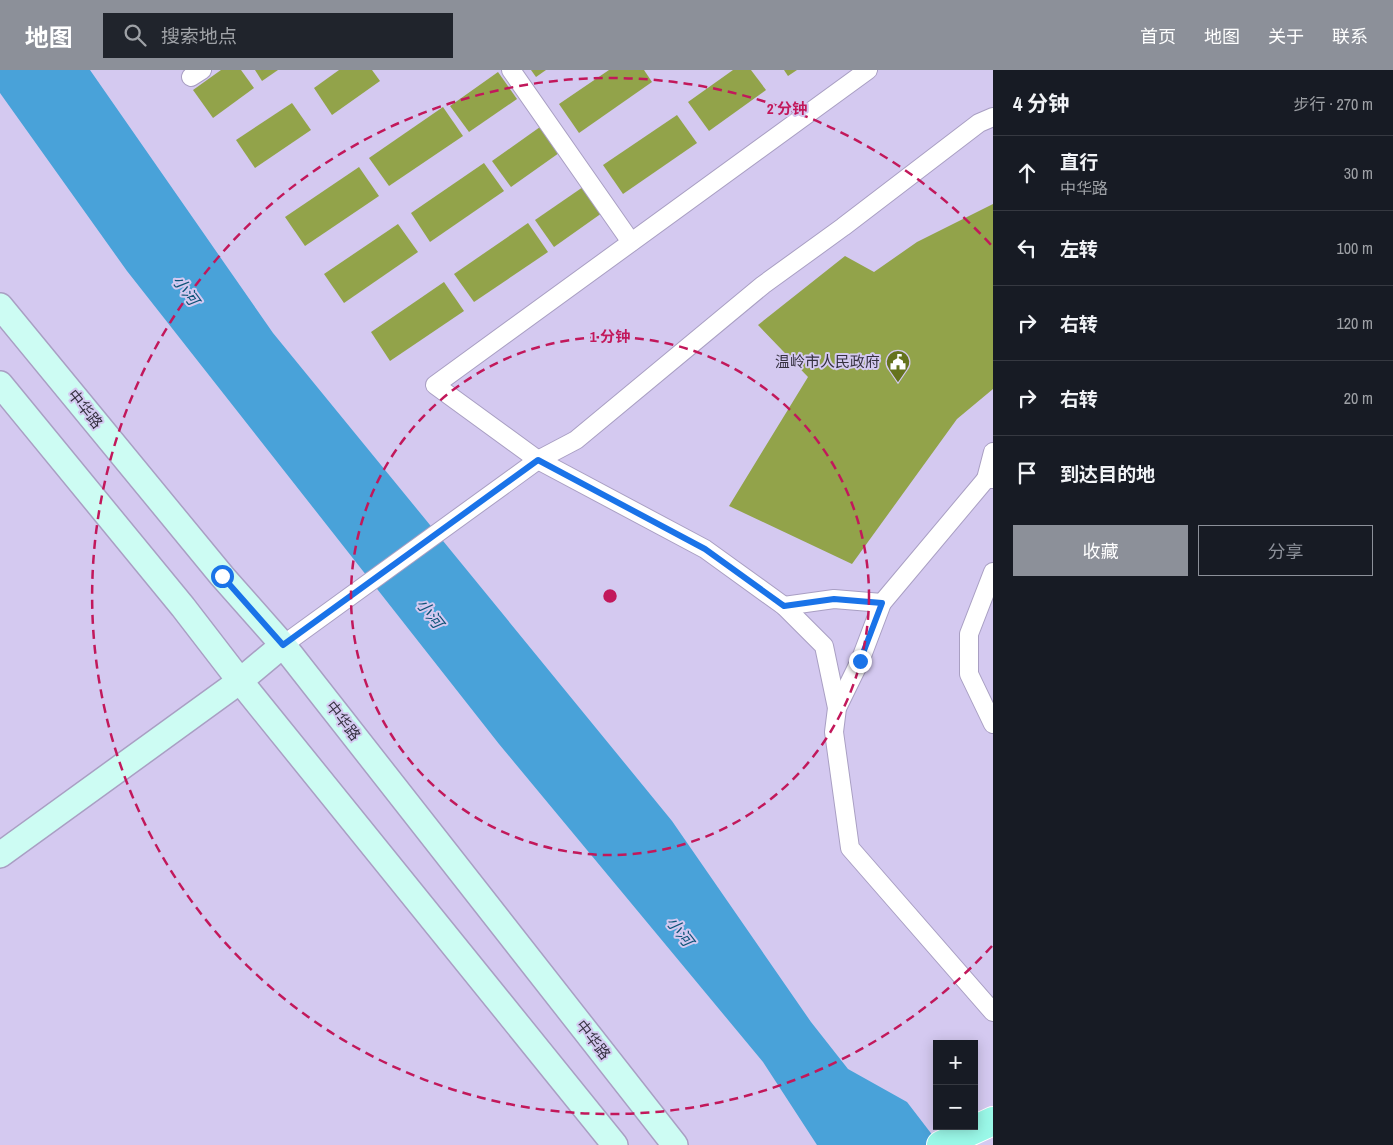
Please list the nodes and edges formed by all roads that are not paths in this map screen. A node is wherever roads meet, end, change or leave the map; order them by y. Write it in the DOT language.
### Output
graph roads {
  1 [pos="511,70"];
  2 [pos="868,70"];
  3 [pos="993,117"];
  4 [pos="630,242"];
  5 [pos="0,306"];
  6 [pos="0,384"];
  7 [pos="993,452"];
  8 [pos="538,460"];
  9 [pos="989,479"];
  10 [pos="993,572"];
  11 [pos="882,603"];
  12 [pos="784,606"];
  13 [pos="283,645"];
  14 [pos="240,681"];
  15 [pos="837,708"];
  16 [pos="993,724"];
  17 [pos="0,855"];
  18 [pos="993,1012"];
  19 [pos="993,1121"];
  20 [pos="951,1141"];
  21 [pos="615,1145"];
  22 [pos="675,1145"];
  1 -- 4 [label="street"];
  2 -- 4 [label="street"];
  3 -- 8 [label="street"];
  4 -- 8 [label="street"];
  5 -- 13 [label="main road, 中华路"];
  6 -- 14 [label="main road"];
  7 -- 9 [label="street"];
  8 -- 12 [label="street"];
  8 -- 13 [label="street"];
  9 -- 11 [label="street"];
  10 -- 16 [label="street"];
  11 -- 12 [label="street"];
  11 -- 15 [label="street"];
  12 -- 15 [label="street"];
  13 -- 14 [label="main road"];
  13 -- 22 [label="main road, 中华路"];
  14 -- 17 [label="main road"];
  14 -- 21 [label="main road"];
  15 -- 18 [label="street"];
  19 -- 20 [label="main road"];
}
